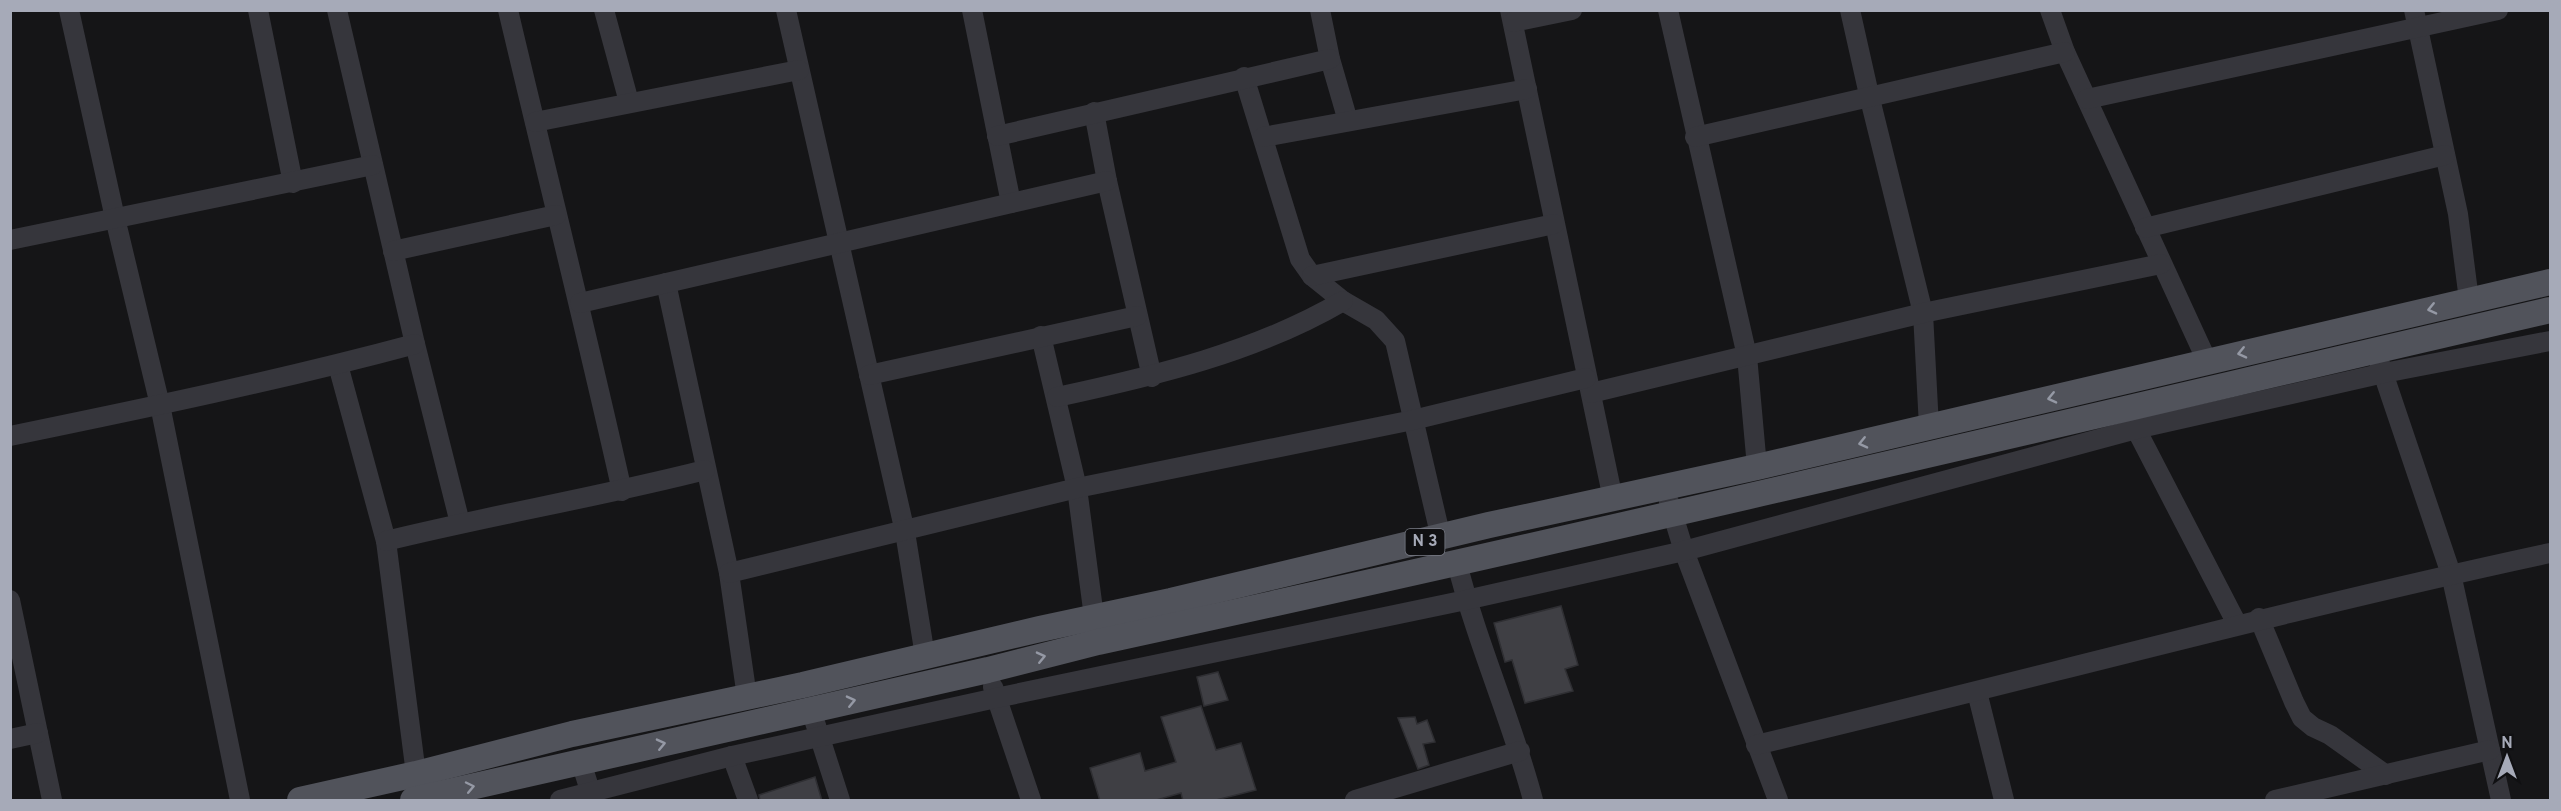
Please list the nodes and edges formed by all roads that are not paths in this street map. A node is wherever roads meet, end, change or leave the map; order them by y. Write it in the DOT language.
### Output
graph roads {
  1 [pos="69,10"];
  2 [pos="258,10"];
  3 [pos="337,10"];
  4 [pos="508,10"];
  5 [pos="604,10"];
  6 [pos="786,10"];
  7 [pos="972,10"];
  8 [pos="1320,10"];
  9 [pos="1572,10"];
  10 [pos="1668,10"];
  11 [pos="1850,10"];
  12 [pos="2050,10"];
  13 [pos="2498,10"];
  14 [pos="1511,16"];
  15 [pos="2416,20"];
  16 [pos="2065,52"];
  17 [pos="1330,59"];
  18 [pos="799,70"];
  19 [pos="1244,77"];
  20 [pos="1527,89"];
  21 [pos="1870,99"];
  22 [pos="2087,99"];
  23 [pos="629,102"];
  24 [pos="1094,112"];
  25 [pos="1348,121"];
  26 [pos="535,122"];
  27 [pos="996,136"];
  28 [pos="1263,137"];
  29 [pos="1695,137"];
  30 [pos="2445,155"];
  31 [pos="373,165"];
  32 [pos="1107,181"];
  33 [pos="293,183"];
  34 [pos="1011,203"];
  35 [pos="556,215"];
  36 [pos="115,218"];
  37 [pos="1554,224"];
  38 [pos="2145,228"];
  39 [pos="10,240"];
  40 [pos="838,242"];
  41 [pos="393,252"];
  42 [pos="2161,264"];
  43 [pos="1312,276"];
  44 [pos="2550,282"];
  45 [pos="666,283"];
  46 [pos="2469,300"];
  47 [pos="1343,301"];
  48 [pos="580,303"];
  49 [pos="2550,310"];
  50 [pos="1923,313"];
  51 [pos="1137,316"];
  52 [pos="1041,336"];
  53 [pos="2550,341"];
  54 [pos="415,344"];
  55 [pos="1747,356"];
  56 [pos="2207,361"];
  57 [pos="2379,362"];
  58 [pos="338,365"];
  59 [pos="869,375"];
  60 [pos="1152,376"];
  61 [pos="1589,386"];
  62 [pos="1057,397"];
  63 [pos="160,405"];
  64 [pos="1413,420"];
  65 [pos="1929,427"];
  66 [pos="2136,429"];
  67 [pos="10,436"];
  68 [pos="1757,467"];
  69 [pos="705,470"];
  70 [pos="1077,488"];
  71 [pos="1665,488"];
  72 [pos="622,491"];
  73 [pos="1613,499"];
  74 [pos="1672,515"];
  75 [pos="460,523"];
  76 [pos="905,532"];
  77 [pos="1441,538"];
  78 [pos="386,541"];
  79 [pos="1684,551"];
  80 [pos="2550,553"];
  81 [pos="1457,563"];
  82 [pos="729,573"];
  83 [pos="2451,574"];
  84 [pos="10,600"];
  85 [pos="1466,600"];
  86 [pos="1094,617"];
  87 [pos="2259,618"];
  88 [pos="2237,624"];
  89 [pos="14,634"];
  90 [pos="925,656"];
  91 [pos="988,670"];
  92 [pos="1977,692"];
  93 [pos="747,697"];
  94 [pos="996,698"];
  95 [pos="811,710"];
  96 [pos="38,733"];
  97 [pos="819,737"];
  98 [pos="10,739"];
  99 [pos="1756,745"];
  100 [pos="2490,750"];
  101 [pos="1520,751"];
  102 [pos="732,756"];
  103 [pos="581,762"];
  104 [pos="416,774"];
  105 [pos="2386,775"];
  106 [pos="2326,795"];
  107 [pos="592,797"];
  108 [pos="52,801"];
  109 [pos="240,801"];
  110 [pos="300,801"];
  111 [pos="414,801"];
  112 [pos="560,801"];
  113 [pos="748,801"];
  114 [pos="840,801"];
  115 [pos="1031,801"];
  116 [pos="1355,801"];
  117 [pos="1533,801"];
  118 [pos="1778,801"];
  119 [pos="2004,801"];
  120 [pos="2275,801"];
  121 [pos="2501,801"];
  1 -- 36 [label="street"];
  2 -- 33 [label="street"];
  3 -- 31 [label="street"];
  4 -- 26 [label="street"];
  5 -- 23 [label="street"];
  6 -- 18 [label="street"];
  7 -- 27 [label="street"];
  8 -- 17 [label="street"];
  9 -- 14 [label="street"];
  10 -- 29 [label="street"];
  11 -- 21 [label="street"];
  12 -- 16 [label="street"];
  13 -- 15 [label="street"];
  14 -- 20 [label="street"];
  15 -- 22 [label="street"];
  15 -- 30 [label="street"];
  16 -- 21 [label="street"];
  16 -- 22 [label="street"];
  17 -- 19 [label="street"];
  17 -- 25 [label="street"];
  18 -- 23 [label="street"];
  18 -- 40 [label="street"];
  19 -- 24 [label="street"];
  19 -- 28 [label="street"];
  20 -- 25 [label="street"];
  20 -- 37 [label="street"];
  21 -- 29 [label="street"];
  21 -- 50 [label="street"];
  22 -- 38 [label="street"];
  23 -- 26 [label="street"];
  24 -- 27 [label="street"];
  24 -- 32 [label="street"];
  25 -- 28 [label="street"];
  26 -- 35 [label="street"];
  27 -- 34 [label="street"];
  28 -- 43 [label="street"];
  29 -- 55 [label="street"];
  30 -- 38 [label="street"];
  30 -- 46 [label="street"];
  31 -- 33 [label="street"];
  31 -- 41 [label="street"];
  32 -- 34 [label="street"];
  32 -- 51 [label="street"];
  33 -- 36 [label="street"];
  34 -- 40 [label="street"];
  35 -- 41 [label="street"];
  35 -- 48 [label="street"];
  36 -- 39 [label="street"];
  36 -- 63 [label="street"];
  37 -- 43 [label="street"];
  37 -- 61 [label="street"];
  38 -- 42 [label="street"];
  40 -- 45 [label="street"];
  40 -- 59 [label="street"];
  41 -- 54 [label="street"];
  42 -- 50 [label="street"];
  42 -- 56 [label="street"];
  43 -- 47 [label="street"];
  44 -- 46 [label="main road, N 3"];
  45 -- 48 [label="street"];
  45 -- 69 [label="street"];
  46 -- 56 [label="main road, N 3, one-way"];
  47 -- 60 [label="street"];
  47 -- 64 [label="street"];
  48 -- 72 [label="street"];
  49 -- 57 [label="main road, N 3"];
  50 -- 55 [label="street"];
  50 -- 65 [label="street"];
  51 -- 52 [label="street"];
  51 -- 60 [label="street"];
  52 -- 59 [label="street"];
  52 -- 62 [label="street"];
  53 -- 57 [label="street"];
  54 -- 58 [label="street"];
  54 -- 75 [label="street"];
  55 -- 61 [label="street"];
  55 -- 68 [label="street"];
  56 -- 65 [label="main road, N 3, one-way"];
  57 -- 66 [label="street"];
  57 -- 74 [label="main road, N 3"];
  57 -- 83 [label="street"];
  58 -- 63 [label="street"];
  58 -- 78 [label="street"];
  59 -- 76 [label="street"];
  60 -- 62 [label="street"];
  61 -- 64 [label="street"];
  61 -- 73 [label="street"];
  62 -- 70 [label="street"];
  63 -- 67 [label="street"];
  63 -- 109 [label="street"];
  64 -- 70 [label="street"];
  64 -- 77 [label="street"];
  65 -- 68 [label="main road, N 3, one-way"];
  66 -- 79 [label="street"];
  66 -- 88 [label="street"];
  68 -- 71 [label="main road, N 3"];
  69 -- 72 [label="street"];
  69 -- 82 [label="street"];
  70 -- 76 [label="street"];
  70 -- 86 [label="street"];
  71 -- 73 [label="main road, N 3"];
  71 -- 74 [label="street"];
  72 -- 75 [label="street"];
  73 -- 77 [label="main road, N 3"];
  74 -- 79 [label="street"];
  74 -- 81 [label="main road, N 3"];
  75 -- 78 [label="street"];
  76 -- 82 [label="street"];
  76 -- 90 [label="street"];
  77 -- 86 [label="main road, N 3"];
  78 -- 104 [label="street"];
  79 -- 85 [label="street"];
  79 -- 99 [label="street"];
  80 -- 83 [label="street"];
  81 -- 85 [label="street"];
  91 -- 81 [label="main road, N 3, one-way"];
  82 -- 93 [label="street"];
  83 -- 87 [label="street"];
  83 -- 100 [label="street"];
  84 -- 89 [label="street"];
  85 -- 94 [label="street"];
  85 -- 101 [label="street"];
  86 -- 90 [label="main road, N 3"];
  87 -- 88 [label="street"];
  87 -- 105 [label="street"];
  88 -- 92 [label="street"];
  89 -- 96 [label="street"];
  90 -- 93 [label="main road, N 3"];
  91 -- 94 [label="street"];
  95 -- 91 [label="main road, N 3, one-way"];
  92 -- 99 [label="street"];
  92 -- 119 [label="street"];
  93 -- 104 [label="main road, N 3"];
  94 -- 97 [label="street"];
  94 -- 115 [label="street"];
  95 -- 97 [label="street"];
  103 -- 95 [label="main road, N 3, one-way"];
  96 -- 98 [label="street"];
  96 -- 108 [label="street"];
  97 -- 102 [label="street"];
  97 -- 114 [label="street"];
  99 -- 118 [label="street"];
  100 -- 105 [label="street"];
  100 -- 121 [label="street"];
  101 -- 116 [label="street"];
  101 -- 117 [label="street"];
  102 -- 107 [label="street"];
  102 -- 113 [label="street"];
  103 -- 107 [label="street"];
  111 -- 103 [label="main road, N 3, one-way"];
  104 -- 110 [label="main road, N 3"];
  105 -- 106 [label="street"];
  106 -- 120 [label="street"];
  107 -- 112 [label="street"];
}
